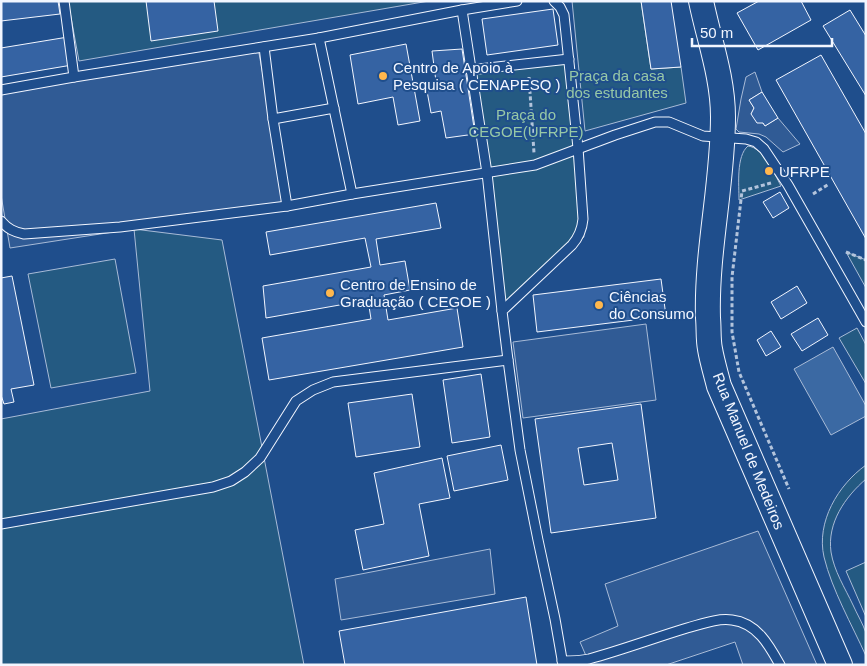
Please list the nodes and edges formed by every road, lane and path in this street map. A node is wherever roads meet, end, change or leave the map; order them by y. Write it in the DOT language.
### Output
graph roads {
  1 [pos="64,1"];
  2 [pos="517,1"];
  3 [pos="554,1"];
  4 [pos="701,1"];
  5 [pos="462,10"];
  6 [pos="319,38"];
  7 [pos="264,47"];
  8 [pos="569,59"];
  9 [pos="528,63"];
  10 [pos="470,70"];
  11 [pos="74,77"];
  12 [pos="1,90"];
  13 [pos="334,108"];
  14 [pos="273,120"];
  15 [pos="723,136"];
  16 [pos="578,148"];
  17 [pos="535,165"];
  18 [pos="487,173"];
  19 [pos="778,182"];
  20 [pos="828,184"];
  21 [pos="352,194"];
  22 [pos="813,194"];
  23 [pos="287,206"];
  24 [pos="1,221"];
  25 [pos="846,252"];
  26 [pos="866,260"];
  27 [pos="502,311"];
  28 [pos="866,322"];
  29 [pos="508,360"];
  30 [pos="789,489"];
  31 [pos="1,524"];
  32 [pos="562,663"];
  33 [pos="780,665"];
  34 [pos="840,665"];
  1 -- 11 [label="lane"];
  2 -- 5 [label="lane"];
  3 -- 8 [label="lane"];
  4 -- 15 [label="main road, Rua Manuel de Medeiros"];
  5 -- 6 [label="lane"];
  5 -- 10 [label="lane"];
  6 -- 7 [label="lane"];
  6 -- 13 [label="lane"];
  7 -- 11 [label="lane"];
  7 -- 14 [label="lane"];
  8 -- 9 [label="lane"];
  8 -- 16 [label="lane"];
  9 -- 10 [label="lane"];
  9 -- 17 [label="path"];
  10 -- 18 [label="lane"];
  11 -- 12 [label="lane"];
  13 -- 14 [label="lane"];
  13 -- 21 [label="lane"];
  14 -- 23 [label="lane"];
  15 -- 16 [label="lane"];
  15 -- 28 [label="lane"];
  15 -- 34 [label="main road, Rua Manuel de Medeiros"];
  16 -- 17 [label="lane"];
  16 -- 27 [label="lane"];
  17 -- 18 [label="lane"];
  18 -- 21 [label="lane"];
  18 -- 27 [label="lane"];
  19 -- 30 [label="path"];
  20 -- 22 [label="path"];
  21 -- 23 [label="lane"];
  23 -- 24 [label="lane"];
  25 -- 26 [label="path"];
  27 -- 29 [label="lane"];
  29 -- 31 [label="lane"];
  29 -- 32 [label="lane"];
  32 -- 33 [label="lane"];
}
